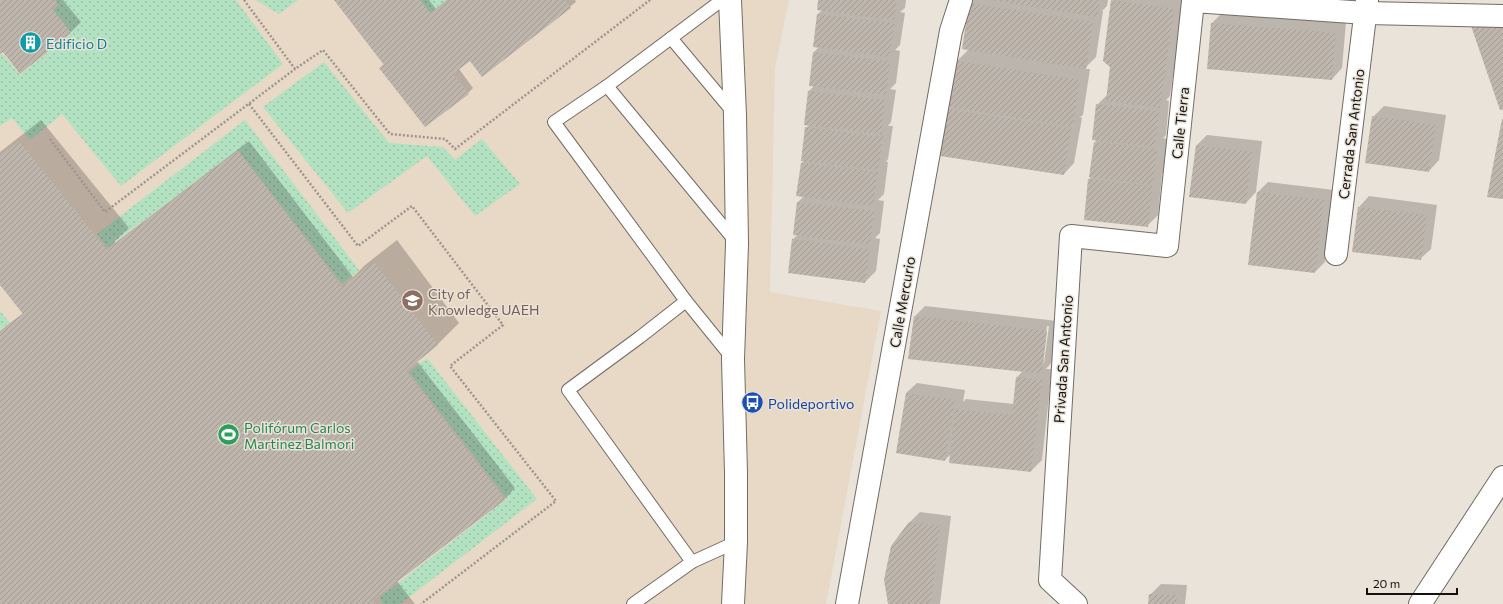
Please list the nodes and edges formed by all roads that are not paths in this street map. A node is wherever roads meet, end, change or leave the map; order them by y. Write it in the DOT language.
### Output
graph roads {
  1 [pos="722,0"];
  2 [pos="730,0"];
  3 [pos="961,0"];
  4 [pos="1366,7"];
  5 [pos="1503,16"];
  6 [pos="671,38"];
  7 [pos="607,86"];
  8 [pos="735,115"];
  9 [pos="737,244"];
  10 [pos="1167,246"];
  11 [pos="1336,254"];
  12 [pos="686,301"];
  13 [pos="733,359"];
  14 [pos="1503,477"];
  15 [pos="736,542"];
  16 [pos="692,562"];
  17 [pos="633,604"];
  18 [pos="733,604"];
  19 [pos="847,604"];
  20 [pos="1076,604"];
  21 [pos="1420,604"];
  1 -- 6 [label="lane"];
  2 -- 8 [label="street"];
  3 -- 19 [label="street, Calle Mercurio"];
  4 -- 5 [label="street"];
  4 -- 10 [label="street, Calle Tierra"];
  4 -- 11 [label="street, Cerrada San Antonio"];
  6 -- 7 [label="lane"];
  6 -- 8 [label="lane"];
  7 -- 9 [label="lane"];
  7 -- 12 [label="lane"];
  8 -- 9 [label="street"];
  9 -- 13 [label="street"];
  10 -- 20 [label="street, Privada San Antonio"];
  12 -- 13 [label="lane"];
  12 -- 16 [label="lane"];
  13 -- 15 [label="street"];
  14 -- 21 [label="street"];
  15 -- 16 [label="lane"];
  15 -- 18 [label="street"];
  16 -- 17 [label="lane"];
}
